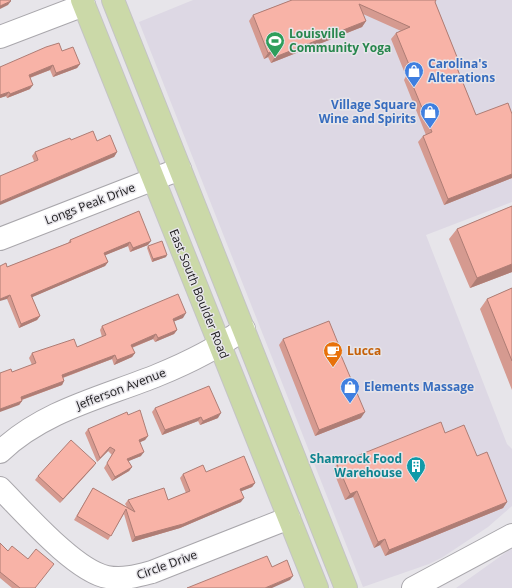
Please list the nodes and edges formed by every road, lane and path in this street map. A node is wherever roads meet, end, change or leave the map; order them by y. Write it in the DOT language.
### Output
graph roads {
  1 [pos="113,0"];
  2 [pos="83,3"];
  3 [pos="0,37"];
  4 [pos="180,169"];
  5 [pos="153,180"];
  6 [pos="0,239"];
  7 [pos="244,329"];
  8 [pos="220,346"];
  9 [pos="0,452"];
  10 [pos="0,488"];
  11 [pos="289,518"];
  12 [pos="512,535"];
  13 [pos="317,588"];
  14 [pos="346,588"];
  15 [pos="413,588"];
  1 -- 4 [label="main road"];
  2 -- 3 [label="street"];
  2 -- 5 [label="main road, East South Boulder Road"];
  4 -- 5 [label="street, Longs Peak Drive"];
  4 -- 7 [label="main road"];
  5 -- 6 [label="street, Longs Peak Drive"];
  5 -- 8 [label="main road, East South Boulder Road"];
  7 -- 8 [label="street, Jefferson Avenue"];
  7 -- 14 [label="main road"];
  8 -- 9 [label="street, Jefferson Avenue"];
  8 -- 11 [label="main road, East South Boulder Road"];
  10 -- 11 [label="street, Circle Drive"];
  11 -- 13 [label="main road, East South Boulder Road"];
  12 -- 15 [label="street"];
}
